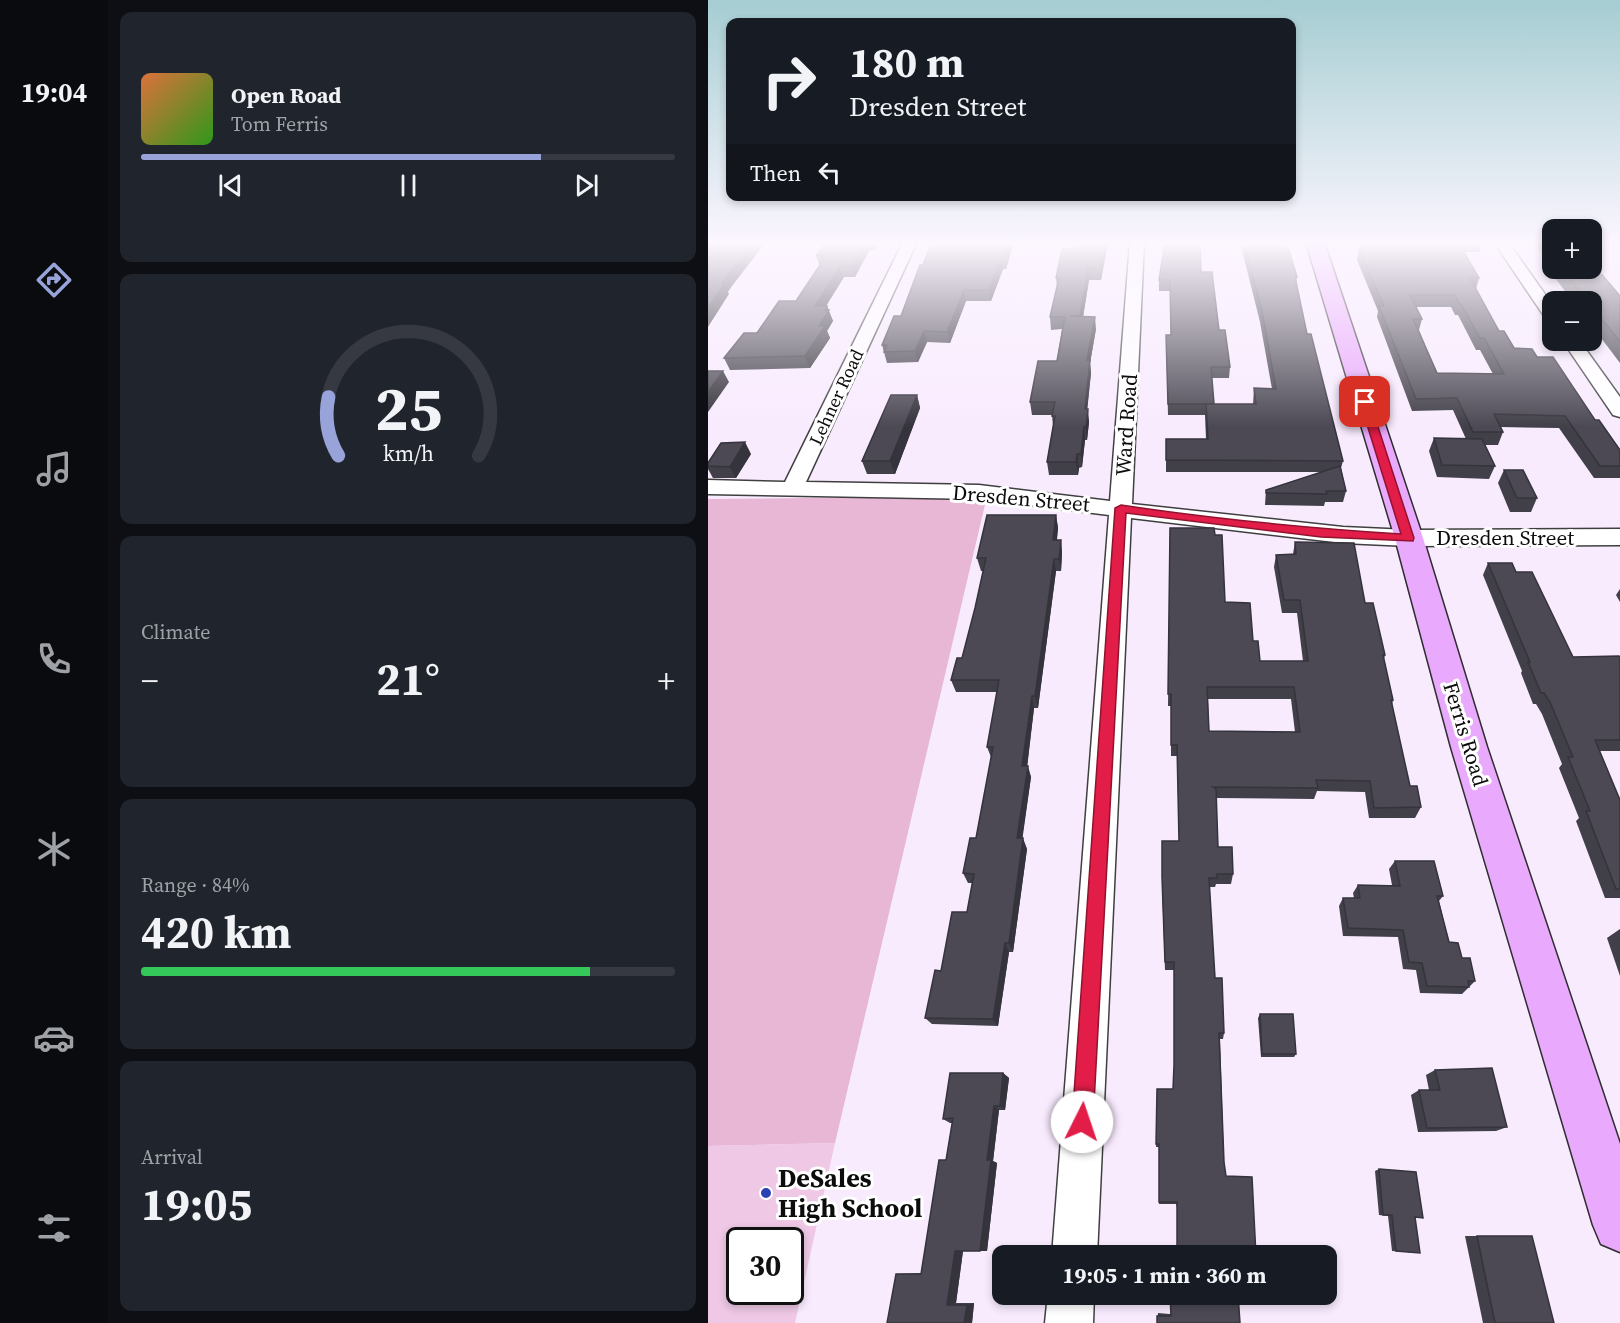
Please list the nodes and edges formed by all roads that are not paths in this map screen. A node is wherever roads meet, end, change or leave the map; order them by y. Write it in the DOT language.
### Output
graph roads {
  1 [pos="881,304"];
  2 [pos="1133,304"];
  3 [pos="1334,304"];
  4 [pos="1578,351"];
  5 [pos="1620,411"];
  6 [pos="708,487"];
  7 [pos="793,487"];
  8 [pos="1121,508"];
  9 [pos="1620,537"];
  10 [pos="1408,538"];
  11 [pos="1620,1225"];
  12 [pos="1075,1245"];
  13 [pos="1070,1305"];
  14 [pos="1069,1323"];
  1 -- 7 [label="street, Lehner Road"];
  2 -- 8 [label="street, Ward Road"];
  3 -- 10 [label="main road, Ferris Road"];
  4 -- 5 [label="street"];
  6 -- 7 [label="street, Dresden Street"];
  7 -- 8 [label="street, Dresden Street"];
  8 -- 10 [label="street, Dresden Street"];
  8 -- 12 [label="street, Ward Road"];
  9 -- 10 [label="street, Dresden Street"];
  10 -- 11 [label="main road, Ferris Road"];
  13 -- 14 [label="street"];
}
